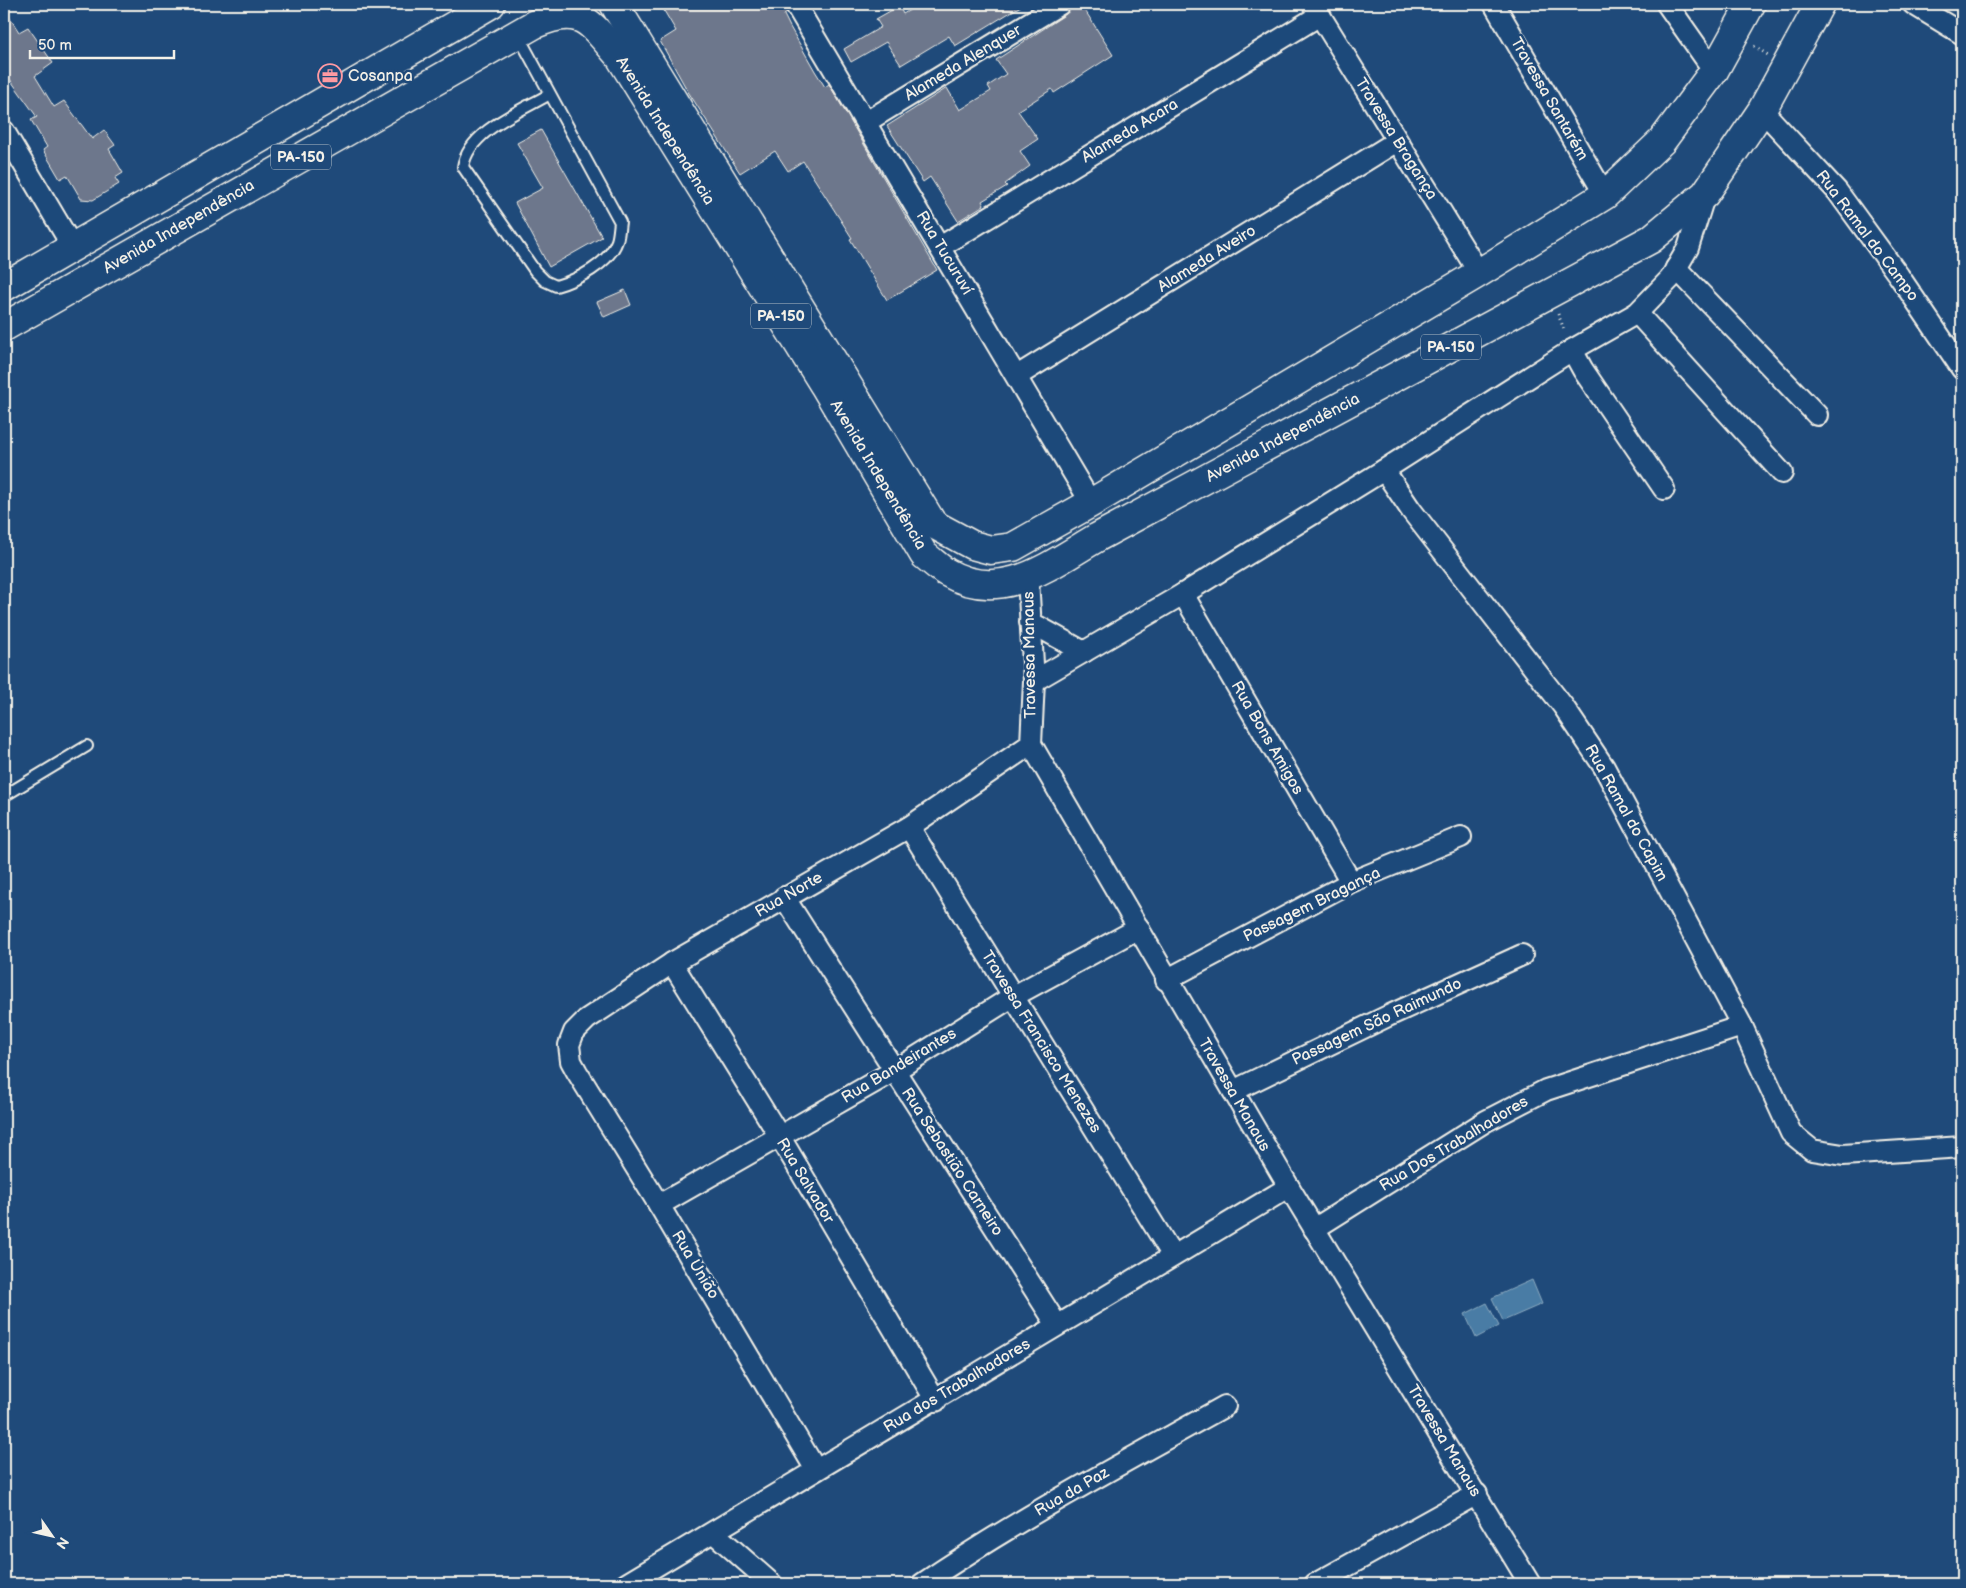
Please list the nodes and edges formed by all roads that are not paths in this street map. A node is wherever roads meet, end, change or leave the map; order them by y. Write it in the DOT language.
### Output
graph roads {
  1 [pos="490,4"];
  2 [pos="614,4"];
  3 [pos="795,4"];
  4 [pos="1060,4"];
  5 [pos="1494,4"];
  6 [pos="1668,4"];
  7 [pos="1751,4"];
  8 [pos="1820,4"];
  9 [pos="1913,4"];
  10 [pos="1316,9"];
  11 [pos="517,34"];
  12 [pos="1962,34"];
  13 [pos="1714,71"];
  14 [pos="550,94"];
  15 [pos="1762,110"];
  16 [pos="866,122"];
  17 [pos="4,131"];
  18 [pos="1398,141"];
  19 [pos="1705,194"];
  20 [pos="1604,195"];
  21 [pos="72,246"];
  22 [pos="940,247"];
  23 [pos="1676,268"];
  24 [pos="1478,274"];
  25 [pos="4,287"];
  26 [pos="1637,313"];
  27 [pos="11,323"];
  28 [pos="1572,350"];
  29 [pos="1962,369"];
  30 [pos="1017,376"];
  31 [pos="1817,415"];
  32 [pos="1384,470"];
  33 [pos="1782,473"];
  34 [pos="1664,489"];
  35 [pos="1091,503"];
  36 [pos="1028,578"];
  37 [pos="1183,594"];
  38 [pos="1030,622"];
  39 [pos="1084,652"];
  40 [pos="1034,682"];
  41 [pos="1031,744"];
  42 [pos="87,746"];
  43 [pos="4,796"];
  44 [pos="909,827"];
  45 [pos="1461,837"];
  46 [pos="1351,882"];
  47 [pos="784,897"];
  48 [pos="1139,928"];
  49 [pos="1522,955"];
  50 [pos="672,962"];
  51 [pos="1166,980"];
  52 [pos="1012,997"];
  53 [pos="1742,1026"];
  54 [pos="571,1061"];
  55 [pos="894,1071"];
  56 [pos="1233,1092"];
  57 [pos="780,1137"];
  58 [pos="1962,1147"];
  59 [pos="1289,1187"];
  60 [pos="659,1205"];
  61 [pos="1314,1229"];
  62 [pos="1173,1256"];
  63 [pos="1057,1325"];
  64 [pos="936,1401"];
  65 [pos="1225,1406"];
  66 [pos="816,1470"];
  67 [pos="1477,1494"];
  68 [pos="714,1533"];
  69 [pos="626,1584"];
  70 [pos="772,1584"];
  71 [pos="922,1584"];
  72 [pos="1315,1584"];
  73 [pos="1530,1584"];
  1 -- 21 [label="main road, PA-150"];
  2 -- 35 [label="main road, Avenida Independência / PA-150"];
  3 -- 16 [label="street, Rua Tucuruví"];
  4 -- 16 [label="street, Alameda Alenquer"];
  5 -- 20 [label="street, Travessa Santarém"];
  6 -- 13 [label="street"];
  7 -- 13 [label="main road, Avenida Independência / PA-150"];
  8 -- 15 [label="main road, Avenida Independência / PA-150"];
  9 -- 12 [label="street"];
  10 -- 18 [label="street, Travessa Bragança"];
  10 -- 22 [label="street, Alameda Acara"];
  11 -- 14 [label="lane"];
  11 -- 27 [label="main road, Avenida Independência / PA-150"];
  11 -- 36 [label="main road, Avenida Independência / PA-150"];
  13 -- 20 [label="main road, Avenida Independência / PA-150"];
  14 -- 14 [label="lane"];
  15 -- 19 [label="main road, Avenida Independência / PA-150"];
  15 -- 29 [label="street, Rua Ramal do Campo"];
  16 -- 22 [label="street, Rua Tucuruví"];
  17 -- 21 [label="street"];
  18 -- 24 [label="street, Travessa Bragança"];
  18 -- 30 [label="street, Alameda Aveiro"];
  19 -- 23 [label="street"];
  19 -- 36 [label="main road, Avenida Independência / PA-150"];
  20 -- 24 [label="main road, Avenida Independência / PA-150"];
  21 -- 25 [label="main road, PA-150"];
  21 -- 27 [label="main road"];
  22 -- 30 [label="street, Rua Tucuruví"];
  23 -- 26 [label="street"];
  23 -- 31 [label="street"];
  24 -- 35 [label="main road, Avenida Independência / PA-150"];
  26 -- 28 [label="street"];
  26 -- 33 [label="street"];
  28 -- 32 [label="street"];
  28 -- 34 [label="street"];
  30 -- 35 [label="street, Rua Tucuruví"];
  32 -- 37 [label="street"];
  32 -- 53 [label="street, Rua Ramal do Capim"];
  36 -- 38 [label="street, Travessa Manaus"];
  37 -- 39 [label="street"];
  37 -- 46 [label="street, Rua Bons Amigos"];
  38 -- 39 [label="street"];
  38 -- 40 [label="street, Travessa Manaus"];
  39 -- 40 [label="street"];
  40 -- 41 [label="street, Travessa Manaus"];
  41 -- 44 [label="street, Rua Norte"];
  41 -- 48 [label="street, Travessa Manaus"];
  42 -- 43 [label="lane"];
  44 -- 47 [label="street, Rua Norte"];
  44 -- 52 [label="street, Travessa Francisco Menezes"];
  45 -- 46 [label="street, Passagem Bragança"];
  46 -- 51 [label="street, Passagem Bragança"];
  47 -- 50 [label="street, Rua Norte"];
  47 -- 55 [label="street, Rua Sebastião Carneiro"];
  48 -- 51 [label="street, Travessa Manaus"];
  48 -- 52 [label="street, Rua Bandeirantes"];
  49 -- 56 [label="street, Passagem São Raimundo"];
  50 -- 54 [label="street, Rua Norte"];
  50 -- 57 [label="street, Rua Salvador"];
  51 -- 56 [label="street, Travessa Manaus"];
  52 -- 55 [label="street, Rua Bandeirantes"];
  52 -- 62 [label="street, Travessa Francisco Menezes"];
  53 -- 58 [label="street, Rua Ramal do Capim"];
  53 -- 61 [label="street, Rua Dos Trabalhadores"];
  54 -- 60 [label="street, Rua União"];
  55 -- 57 [label="street, Rua Bandeirantes"];
  55 -- 63 [label="street, Rua Sebastião Carneiro"];
  56 -- 59 [label="street, Travessa Manaus"];
  57 -- 60 [label="street, Rua Bandeirantes"];
  57 -- 64 [label="street, Rua Salvador"];
  59 -- 61 [label="street, Travessa Manaus"];
  59 -- 62 [label="street, Rua dos Trabalhadores"];
  60 -- 66 [label="street, Rua União"];
  61 -- 67 [label="street, Travessa Manaus"];
  62 -- 63 [label="street, Rua dos Trabalhadores"];
  63 -- 64 [label="street, Rua dos Trabalhadores"];
  64 -- 66 [label="street, Rua dos Trabalhadores"];
  65 -- 71 [label="street, Rua da Paz"];
  66 -- 68 [label="street, Rua dos Trabalhadores"];
  67 -- 72 [label="street"];
  67 -- 73 [label="street, Travessa Manaus"];
  68 -- 69 [label="street, Rua dos Trabalhadores"];
  68 -- 70 [label="street"];
}
